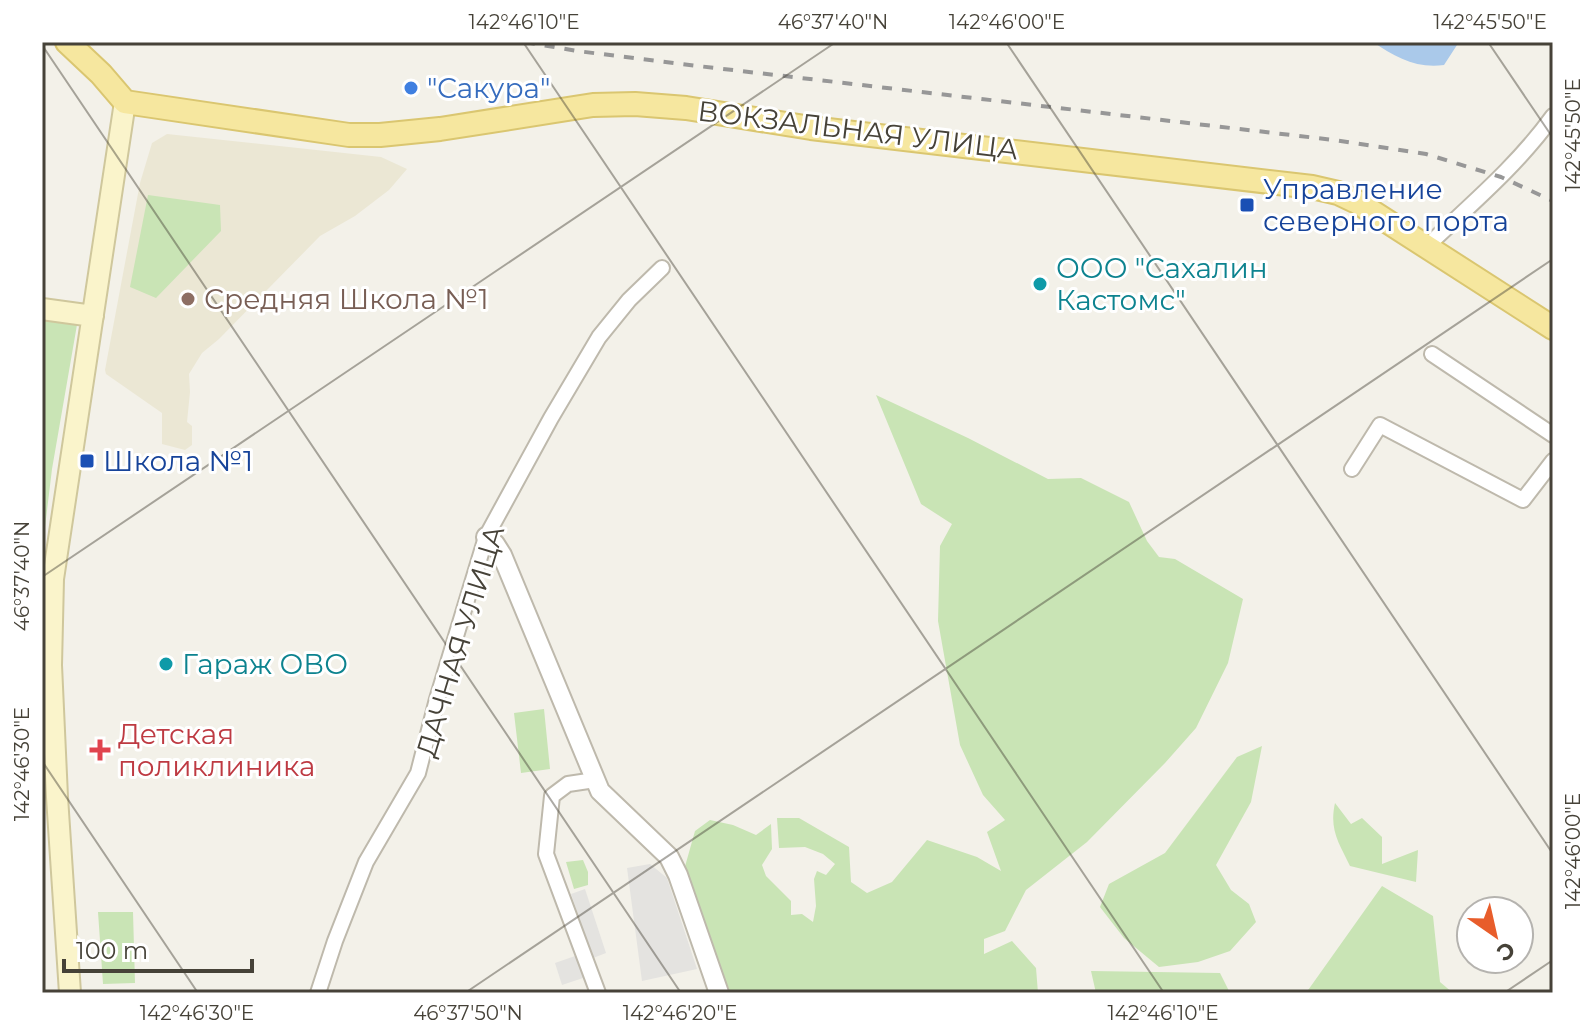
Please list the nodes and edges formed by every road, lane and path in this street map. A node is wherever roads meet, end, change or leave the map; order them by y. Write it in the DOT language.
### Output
graph roads {
  1 [pos="67,42"];
  2 [pos="125,102"];
  3 [pos="1553,116"];
  4 [pos="1426,247"];
  5 [pos="662,268"];
  6 [pos="42,309"];
  7 [pos="93,316"];
  8 [pos="1553,328"];
  9 [pos="1432,354"];
  10 [pos="1553,435"];
  11 [pos="1553,461"];
  12 [pos="1352,469"];
  13 [pos="486,537"];
  14 [pos="48,578"];
  15 [pos="595,780"];
  16 [pos="70,993"];
  17 [pos="318,993"];
  18 [pos="598,993"];
  19 [pos="719,993"];
  1 -- 2 [label="main road"];
  2 -- 4 [label="main road, ВОКЗАЛЬНАЯ УЛИЦА"];
  2 -- 7 [label="main road"];
  3 -- 4 [label="street"];
  4 -- 8 [label="main road, ВОКЗАЛЬНАЯ УЛИЦА"];
  5 -- 13 [label="street, ДАЧНАЯ УЛИЦА"];
  6 -- 7 [label="main road"];
  7 -- 14 [label="main road"];
  9 -- 10 [label="street"];
  11 -- 12 [label="street"];
  13 -- 15 [label="street"];
  13 -- 17 [label="street, ДАЧНАЯ УЛИЦА"];
  14 -- 16 [label="main road"];
  15 -- 18 [label="street"];
  15 -- 19 [label="street"];
}
